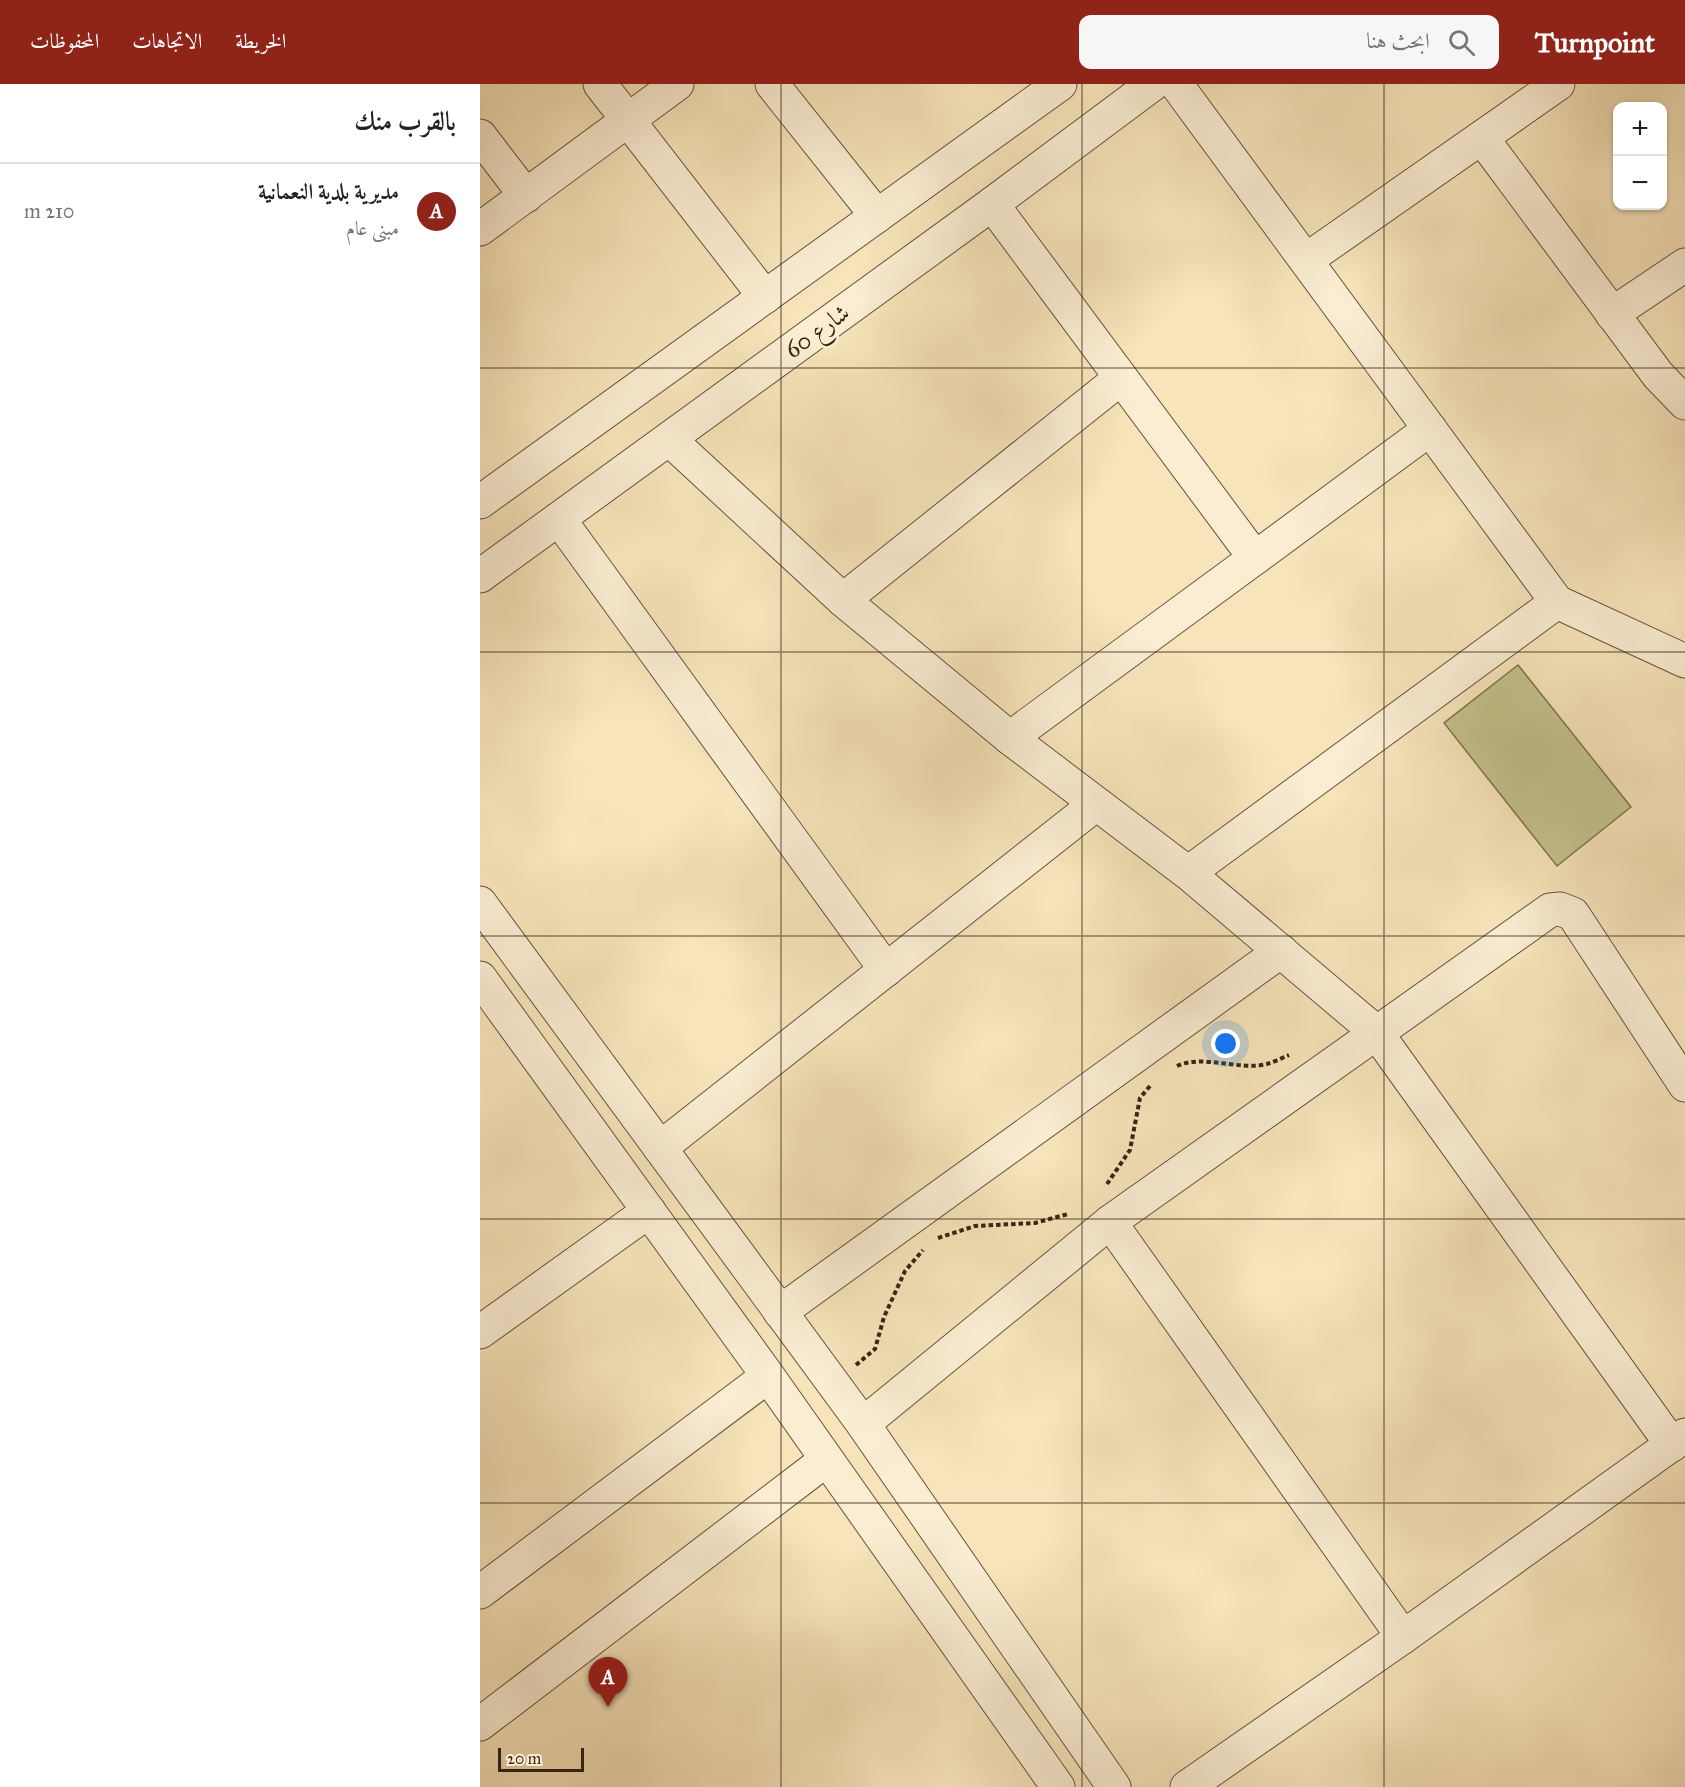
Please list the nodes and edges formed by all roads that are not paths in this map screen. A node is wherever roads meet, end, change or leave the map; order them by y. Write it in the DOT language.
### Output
graph roads {
  1 [pos="600,84"];
  2 [pos="677,84"];
  3 [pos="772,84"];
  4 [pos="1060,84"];
  5 [pos="1153,84"];
  6 [pos="1176,84"];
  7 [pos="1553,85"];
  8 [pos="629,120"];
  9 [pos="480,136"];
  10 [pos="1482,138"];
  11 [pos="526,195"];
  12 [pos="992,204"];
  13 [pos="876,216"];
  14 [pos="480,229"];
  15 [pos="1306,260"];
  16 [pos="1685,265"];
  17 [pos="765,297"];
  18 [pos="1612,314"];
  19 [pos="1121,378"];
  20 [pos="1685,402"];
  21 [pos="1430,429"];
  22 [pos="669,439"];
  23 [pos="480,502"];
  24 [pos="559,519"];
  25 [pos="1255,558"];
  26 [pos="480,576"];
  27 [pos="843,600"];
  28 [pos="1557,602"];
  29 [pos="1685,661"];
  30 [pos="1010,738"];
  31 [pos="1096,804"];
  32 [pos="1188,873"];
  33 [pos="480,903"];
  34 [pos="1281,951"];
  35 [pos="886,970"];
  36 [pos="480,978"];
  37 [pos="1376,1032"];
  38 [pos="1685,1085"];
  39 [pos="660,1148"];
  40 [pos="649,1210"];
  41 [pos="1110,1222"];
  42 [pos="780,1312"];
  43 [pos="480,1332"];
  44 [pos="768,1376"];
  45 [pos="863,1424"];
  46 [pos="1678,1440"];
  47 [pos="826,1460"];
  48 [pos="480,1592"];
  49 [pos="1403,1637"];
  50 [pos="480,1724"];
  51 [pos="1058,1787"];
  52 [pos="1113,1787"];
  53 [pos="1187,1787"];
  1 -- 8 [label="street"];
  2 -- 8 [label="street"];
  3 -- 13 [label="street"];
  4 -- 13 [label="street"];
  5 -- 12 [label="street, شارع 60"];
  6 -- 15 [label="street"];
  7 -- 10 [label="street"];
  8 -- 11 [label="street"];
  8 -- 17 [label="street"];
  9 -- 11 [label="street"];
  10 -- 15 [label="street"];
  10 -- 18 [label="street"];
  11 -- 14 [label="street"];
  12 -- 19 [label="street"];
  12 -- 22 [label="street, شارع 60"];
  13 -- 17 [label="street"];
  15 -- 21 [label="street"];
  16 -- 18 [label="street"];
  17 -- 23 [label="street"];
  18 -- 20 [label="street"];
  19 -- 25 [label="street"];
  19 -- 27 [label="street"];
  21 -- 25 [label="street"];
  21 -- 28 [label="street"];
  22 -- 24 [label="street, شارع 60"];
  22 -- 27 [label="street"];
  24 -- 26 [label="street, شارع 60"];
  24 -- 35 [label="street"];
  25 -- 30 [label="street"];
  27 -- 30 [label="street"];
  28 -- 29 [label="street"];
  28 -- 32 [label="street"];
  30 -- 31 [label="street"];
  31 -- 32 [label="street"];
  31 -- 35 [label="street"];
  32 -- 34 [label="street"];
  33 -- 39 [label="street"];
  34 -- 37 [label="street"];
  34 -- 42 [label="street"];
  35 -- 39 [label="street"];
  36 -- 40 [label="street"];
  37 -- 38 [label="street"];
  37 -- 41 [label="street"];
  37 -- 46 [label="street"];
  39 -- 42 [label="street"];
  40 -- 43 [label="street"];
  40 -- 44 [label="street"];
  41 -- 45 [label="street"];
  41 -- 49 [label="street"];
  42 -- 45 [label="street"];
  44 -- 47 [label="street"];
  44 -- 48 [label="street"];
  45 -- 52 [label="street"];
  46 -- 49 [label="street"];
  47 -- 50 [label="street"];
  47 -- 51 [label="street"];
  49 -- 53 [label="street"];
}
